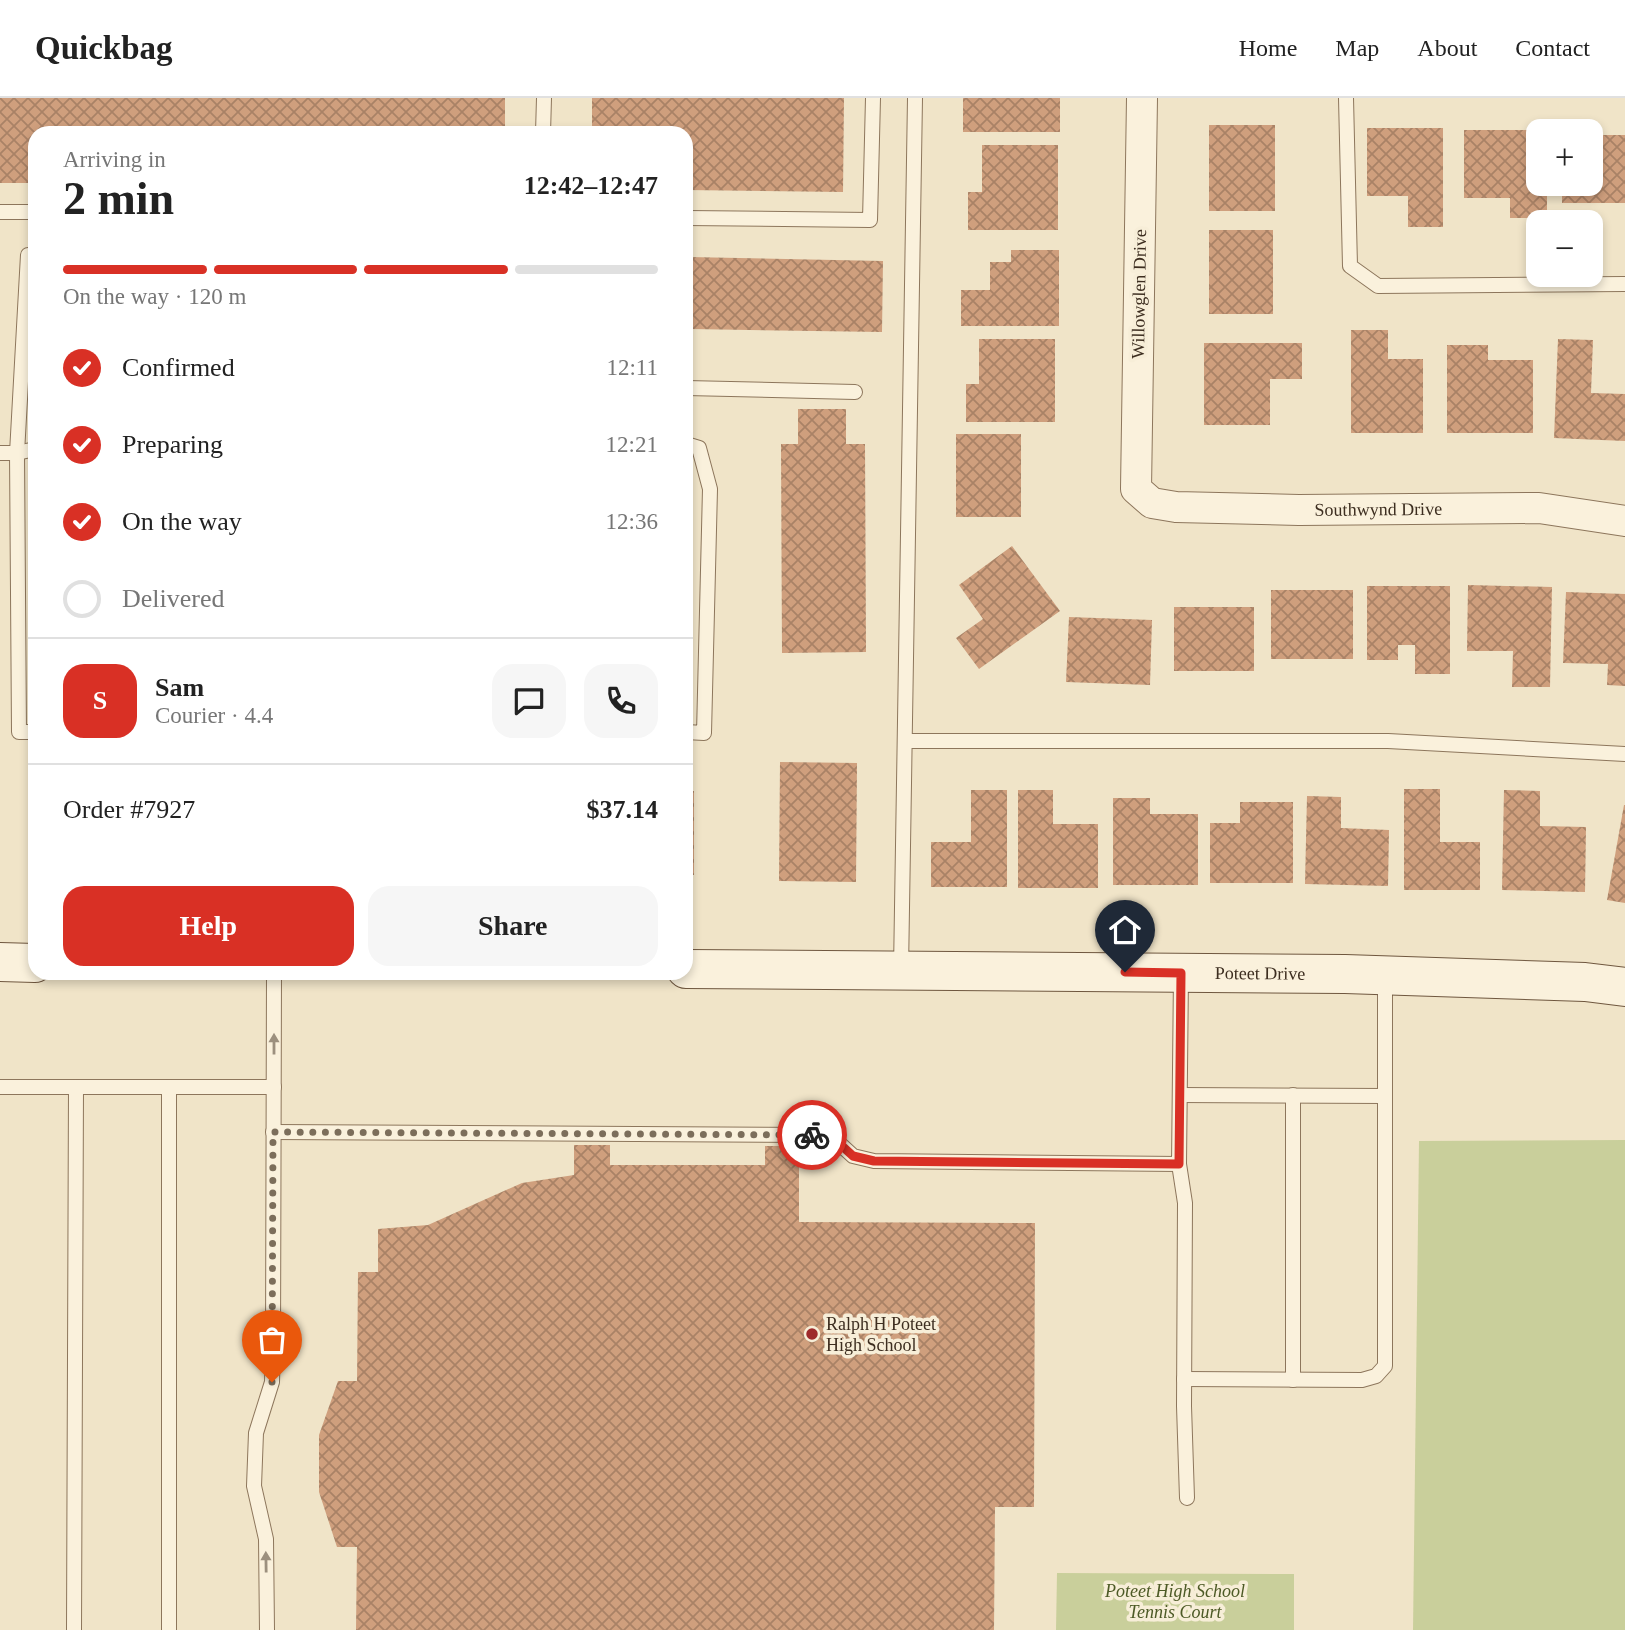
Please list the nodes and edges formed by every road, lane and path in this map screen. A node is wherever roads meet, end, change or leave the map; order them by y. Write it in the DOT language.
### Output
graph roads {
  1 [pos="544,98"];
  2 [pos="873,98"];
  3 [pos="915,98"];
  4 [pos="1142,98"];
  5 [pos="1346,98"];
  6 [pos="543,126"];
  7 [pos="0,212"];
  8 [pos="28,212"];
  9 [pos="693,218"];
  10 [pos="28,255"];
  11 [pos="1625,284"];
  12 [pos="693,388"];
  13 [pos="855,392"];
  14 [pos="693,446"];
  15 [pos="28,451"];
  16 [pos="0,453"];
  17 [pos="17,453"];
  18 [pos="1136,489"];
  19 [pos="1625,521"];
  20 [pos="28,732"];
  21 [pos="693,732"];
  22 [pos="906,741"];
  23 [pos="1625,754"];
  24 [pos="0,962"];
  25 [pos="28,963"];
  26 [pos="693,970"];
  27 [pos="901,971"];
  28 [pos="1181,973"];
  29 [pos="1385,975"];
  30 [pos="274,980"];
  31 [pos="1625,987"];
  32 [pos="0,1087"];
  33 [pos="75,1087"];
  34 [pos="169,1087"];
  35 [pos="274,1087"];
  36 [pos="1180,1095"];
  37 [pos="1293,1095"];
  38 [pos="1385,1096"];
  39 [pos="273,1132"];
  40 [pos="1179,1164"];
  41 [pos="1184,1379"];
  42 [pos="1293,1380"];
  43 [pos="1187,1498"];
  44 [pos="74,1630"];
  45 [pos="169,1630"];
  46 [pos="267,1630"];
  1 -- 6 [label="lane"];
  2 -- 9 [label="lane"];
  3 -- 22 [label="lane"];
  4 -- 18 [label="street, Willowglen Drive"];
  5 -- 11 [label="lane"];
  7 -- 8 [label="lane"];
  10 -- 17 [label="lane"];
  12 -- 13 [label="lane"];
  14 -- 21 [label="lane"];
  15 -- 17 [label="lane"];
  16 -- 17 [label="lane"];
  17 -- 20 [label="lane"];
  18 -- 19 [label="street, Southwynd Drive"];
  22 -- 23 [label="lane"];
  22 -- 27 [label="lane"];
  24 -- 25 [label="street"];
  26 -- 27 [label="street, Poteet Drive"];
  27 -- 28 [label="street, Poteet Drive"];
  28 -- 29 [label="street, Poteet Drive"];
  28 -- 36 [label="lane"];
  29 -- 31 [label="street, Poteet Drive"];
  29 -- 38 [label="lane"];
  35 -- 30 [label="lane, one-way"];
  32 -- 33 [label="lane"];
  33 -- 34 [label="lane"];
  33 -- 44 [label="lane"];
  34 -- 35 [label="lane"];
  34 -- 45 [label="lane"];
  35 -- 39 [label="lane"];
  36 -- 37 [label="lane"];
  36 -- 40 [label="lane"];
  37 -- 38 [label="lane"];
  37 -- 42 [label="lane"];
  38 -- 42 [label="lane"];
  39 -- 40 [label="lane"];
  46 -- 39 [label="lane, one-way"];
  40 -- 41 [label="lane"];
  41 -- 42 [label="lane"];
  41 -- 43 [label="lane"];
}
